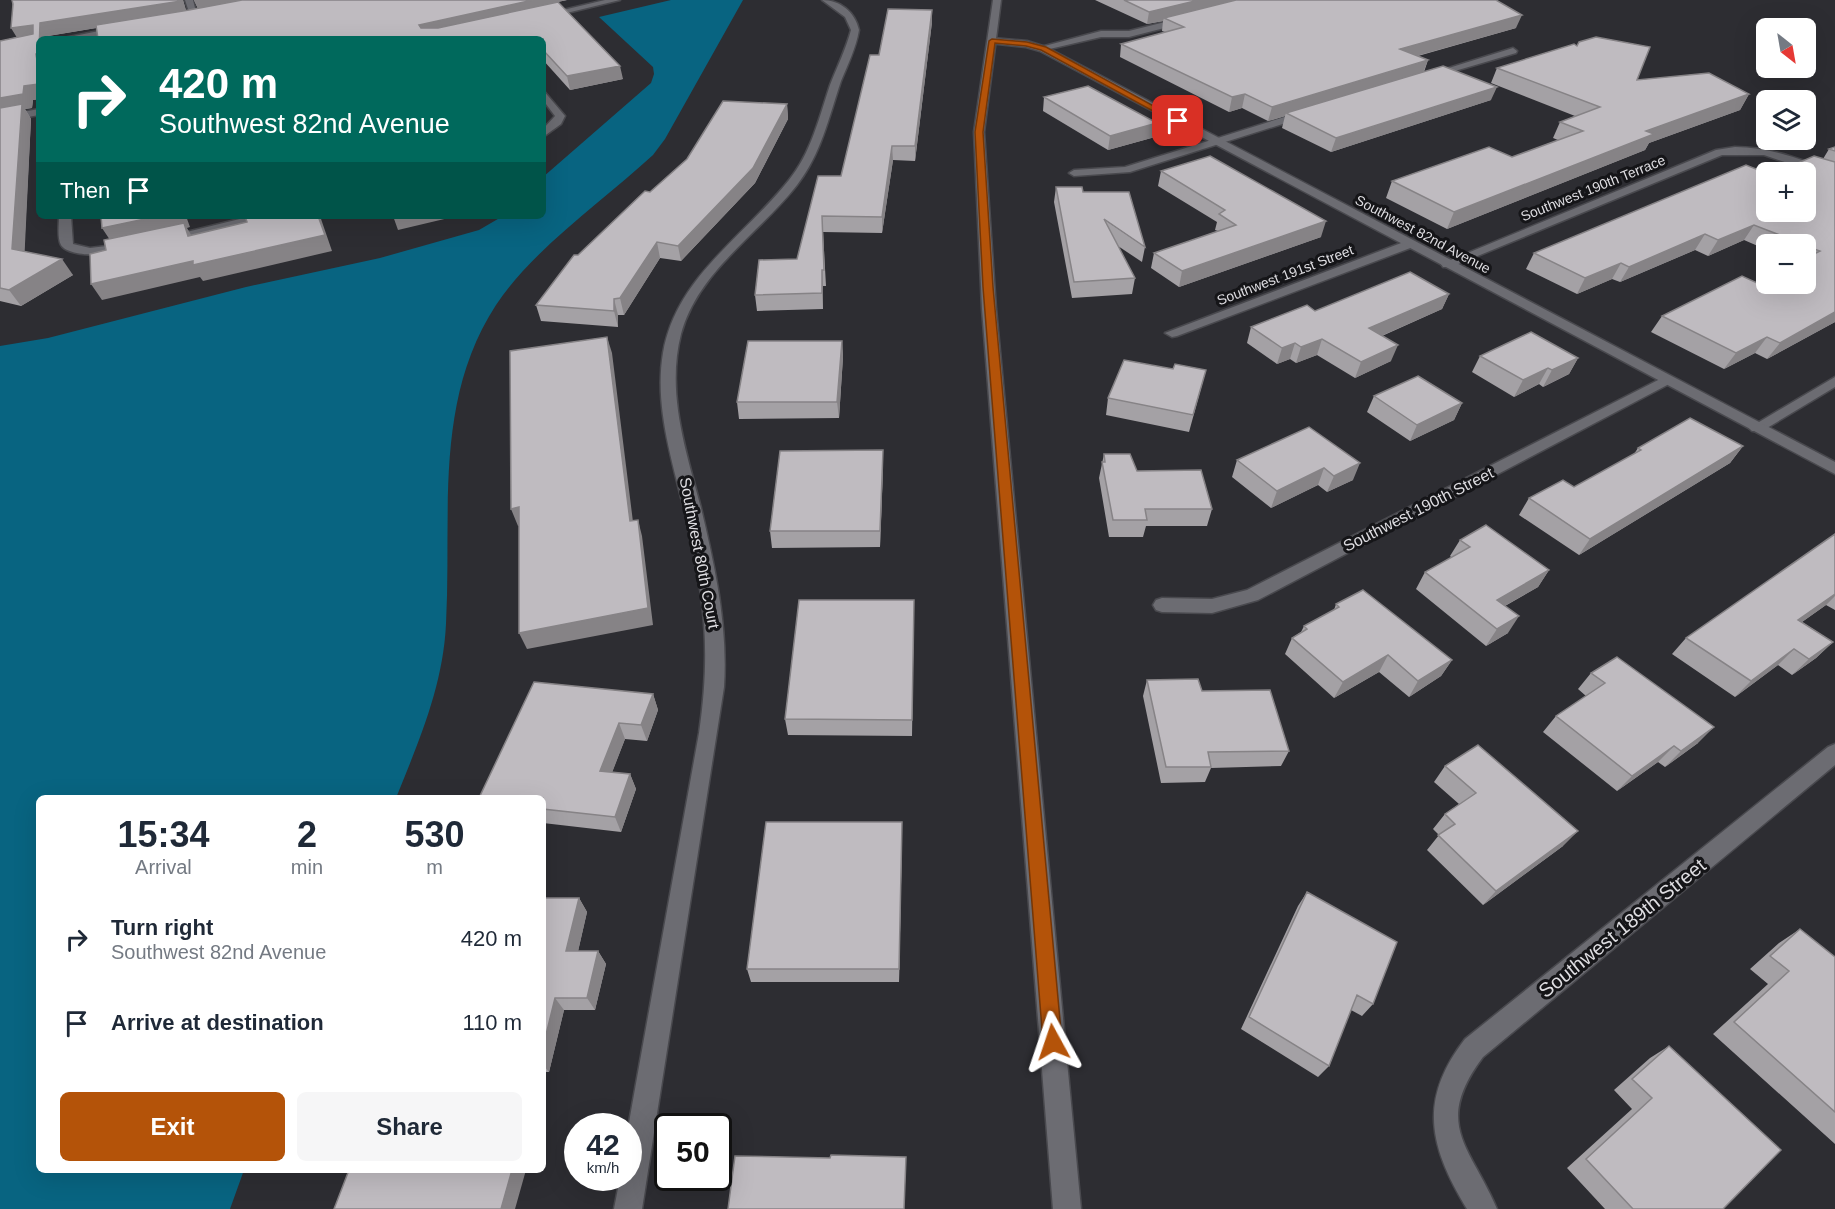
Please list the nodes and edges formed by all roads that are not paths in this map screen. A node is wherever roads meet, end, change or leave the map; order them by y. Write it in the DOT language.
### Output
graph roads {
  1 [pos="189,0"];
  2 [pos="616,0"];
  3 [pos="826,0"];
  4 [pos="997,0"];
  5 [pos="205,16"];
  6 [pos="1198,17"];
  7 [pos="195,18"];
  8 [pos="531,18"];
  9 [pos="183,20"];
  10 [pos="125,29"];
  11 [pos="1129,34"];
  12 [pos="88,36"];
  13 [pos="1088,37"];
  14 [pos="992,41"];
  15 [pos="1103,44"];
  16 [pos="1041,48"];
  17 [pos="1513,51"];
  18 [pos="1056,56"];
  19 [pos="1422,78"];
  20 [pos="546,97"];
  21 [pos="1314,111"];
  22 [pos="36,113"];
  23 [pos="0,119"];
  24 [pos="546,131"];
  25 [pos="1218,143"];
  26 [pos="1074,173"];
  27 [pos="1835,176"];
  28 [pos="65,219"];
  29 [pos="254,219"];
  30 [pos="160,240"];
  31 [pos="140,244"];
  32 [pos="1408,244"];
  33 [pos="1447,264"];
  34 [pos="1172,333"];
  35 [pos="1666,380"];
  36 [pos="1835,381"];
  37 [pos="1757,428"];
  38 [pos="1835,469"];
  39 [pos="1162,605"];
  40 [pos="1835,753"];
  41 [pos="628,1209"];
  42 [pos="1067,1209"];
  43 [pos="1484,1209"];
  1 -- 7 [label="street"];
  2 -- 8 [label="street"];
  3 -- 41 [label="street, Southwest 80th Court"];
  4 -- 14 [label="street"];
  5 -- 7 [label="street"];
  6 -- 11 [label="street"];
  7 -- 9 [label="street"];
  10 -- 12 [label="street"];
  11 -- 13 [label="street"];
  11 -- 15 [label="street"];
  13 -- 15 [label="street"];
  13 -- 16 [label="street"];
  14 -- 16 [label="street, Southwest 82nd Avenue"];
  14 -- 42 [label="street"];
  15 -- 18 [label="street"];
  16 -- 18 [label="street, Southwest 82nd Avenue"];
  17 -- 19 [label="street"];
  18 -- 25 [label="street, Southwest 82nd Avenue"];
  20 -- 24 [label="street"];
  21 -- 25 [label="street"];
  22 -- 23 [label="street"];
  25 -- 26 [label="street"];
  25 -- 32 [label="street, Southwest 82nd Avenue"];
  27 -- 33 [label="street, Southwest 190th Terrace"];
  28 -- 31 [label="street"];
  29 -- 30 [label="street"];
  32 -- 33 [label="street, Southwest 82nd Avenue"];
  32 -- 34 [label="street, Southwest 191st Street"];
  33 -- 35 [label="street, Southwest 82nd Avenue"];
  35 -- 37 [label="street, Southwest 82nd Avenue"];
  35 -- 39 [label="street, Southwest 190th Street"];
  36 -- 37 [label="street"];
  37 -- 38 [label="street, Southwest 82nd Avenue"];
  40 -- 43 [label="street, Southwest 189th Street"];
}
